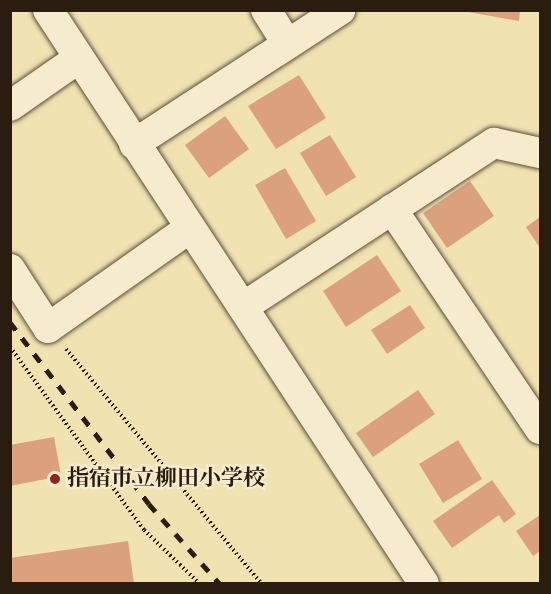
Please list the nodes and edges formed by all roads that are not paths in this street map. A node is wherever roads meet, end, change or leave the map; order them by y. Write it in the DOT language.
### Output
graph roads {
  1 [pos="48,10"];
  2 [pos="266,10"];
  3 [pos="340,10"];
  4 [pos="287,43"];
  5 [pos="79,58"];
  6 [pos="10,106"];
  7 [pos="134,144"];
  8 [pos="540,153"];
  9 [pos="392,209"];
  10 [pos="190,228"];
  11 [pos="10,269"];
  12 [pos="243,307"];
  13 [pos="540,429"];
  14 [pos="424,584"];
  1 -- 5 [label="street"];
  2 -- 4 [label="street"];
  3 -- 4 [label="street"];
  4 -- 7 [label="street"];
  5 -- 6 [label="street"];
  5 -- 7 [label="street"];
  7 -- 10 [label="street"];
  8 -- 9 [label="street"];
  9 -- 12 [label="street"];
  9 -- 13 [label="street"];
  10 -- 11 [label="street"];
  10 -- 12 [label="street"];
  12 -- 14 [label="street"];
}
